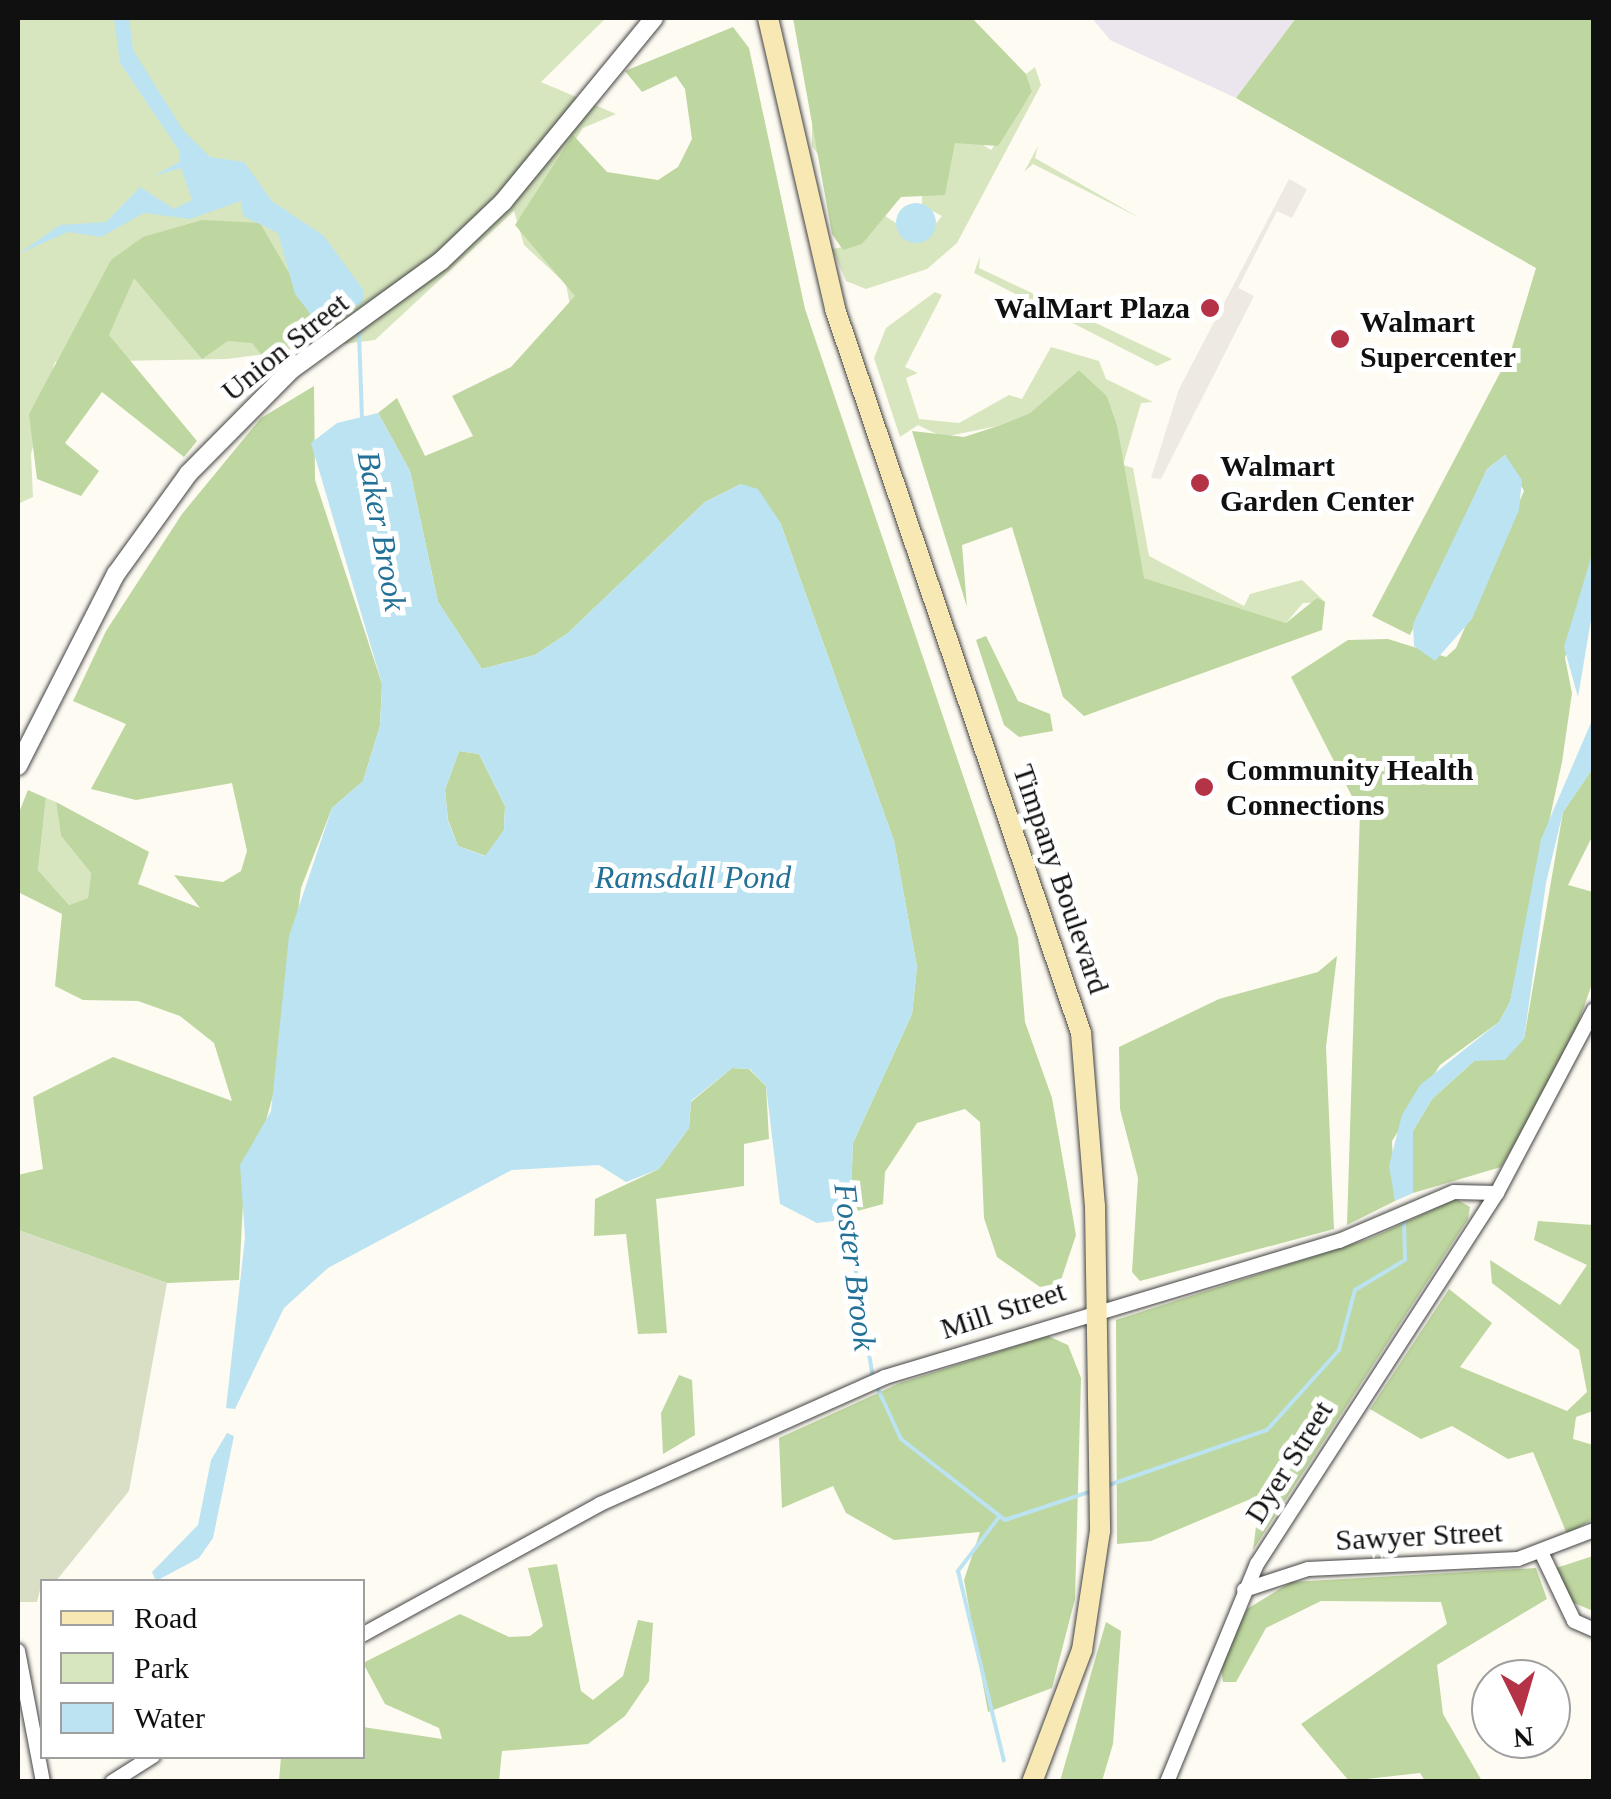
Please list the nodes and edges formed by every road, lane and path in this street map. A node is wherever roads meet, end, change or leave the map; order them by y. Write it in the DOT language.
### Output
graph roads {
  1 [pos="768,18"];
  2 [pos="654,19"];
  3 [pos="18,766"];
  4 [pos="1594,1010"];
  5 [pos="1497,1193"];
  6 [pos="1097,1309"];
  7 [pos="1594,1530"];
  8 [pos="1541,1552"];
  9 [pos="1244,1590"];
  10 [pos="1594,1630"];
  11 [pos="365,1633"];
  12 [pos="18,1651"];
  13 [pos="149,1759"];
  14 [pos="43,1782"];
  15 [pos="112,1782"];
  16 [pos="1032,1782"];
  17 [pos="1168,1782"];
  1 -- 6 [label="main road, Timpany Boulevard"];
  2 -- 3 [label="street, Union Street"];
  4 -- 5 [label="street"];
  5 -- 6 [label="street, Mill Street"];
  5 -- 9 [label="street, Dyer Street"];
  6 -- 11 [label="street, Mill Street"];
  6 -- 16 [label="main road, Timpany Boulevard"];
  7 -- 8 [label="street, Sawyer Street"];
  8 -- 9 [label="street, Sawyer Street"];
  8 -- 10 [label="street"];
  9 -- 17 [label="street, Dyer Street"];
  12 -- 14 [label="street"];
  13 -- 15 [label="street"];
}
